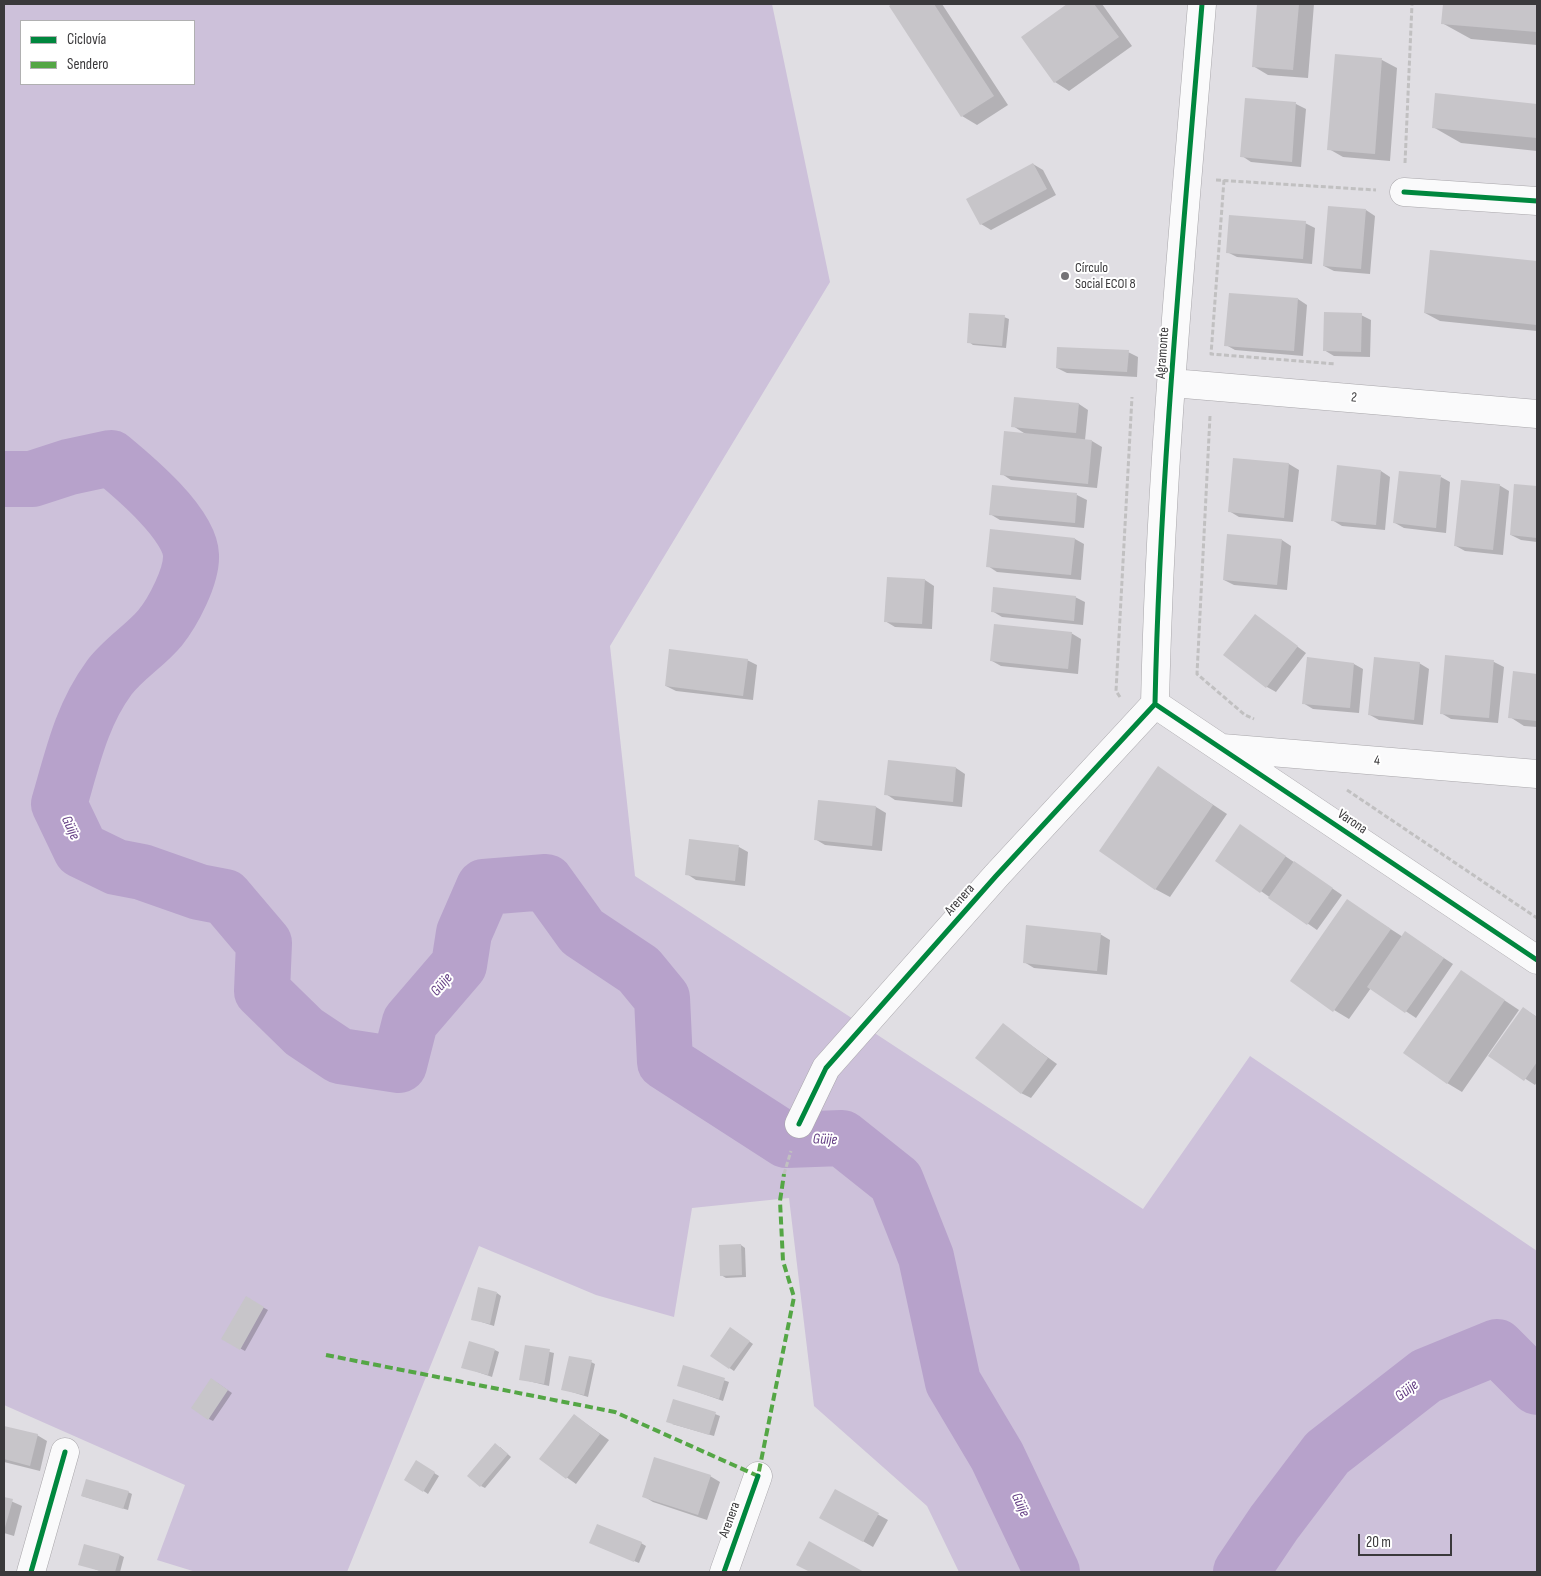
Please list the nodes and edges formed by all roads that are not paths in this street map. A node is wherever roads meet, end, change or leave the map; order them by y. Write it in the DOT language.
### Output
graph roads {
  1 [pos="1202,4"];
  2 [pos="1404,192"];
  3 [pos="1537,201"];
  4 [pos="1172,383"];
  5 [pos="1537,414"];
  6 [pos="1154,704"];
  7 [pos="1218,748"];
  8 [pos="1537,774"];
  9 [pos="1537,960"];
  10 [pos="799,1124"];
  11 [pos="65,1452"];
  12 [pos="758,1476"];
  13 [pos="31,1572"];
  14 [pos="724,1572"];
  1 -- 4 [label="street, Agramonte"];
  2 -- 3 [label="street"];
  4 -- 5 [label="street, 2"];
  4 -- 6 [label="street, Agramonte"];
  6 -- 7 [label="street, Varona"];
  6 -- 10 [label="street, Arenera"];
  7 -- 8 [label="street, 4"];
  7 -- 9 [label="street, Varona"];
  11 -- 13 [label="street"];
  12 -- 14 [label="street, Arenera"];
}
